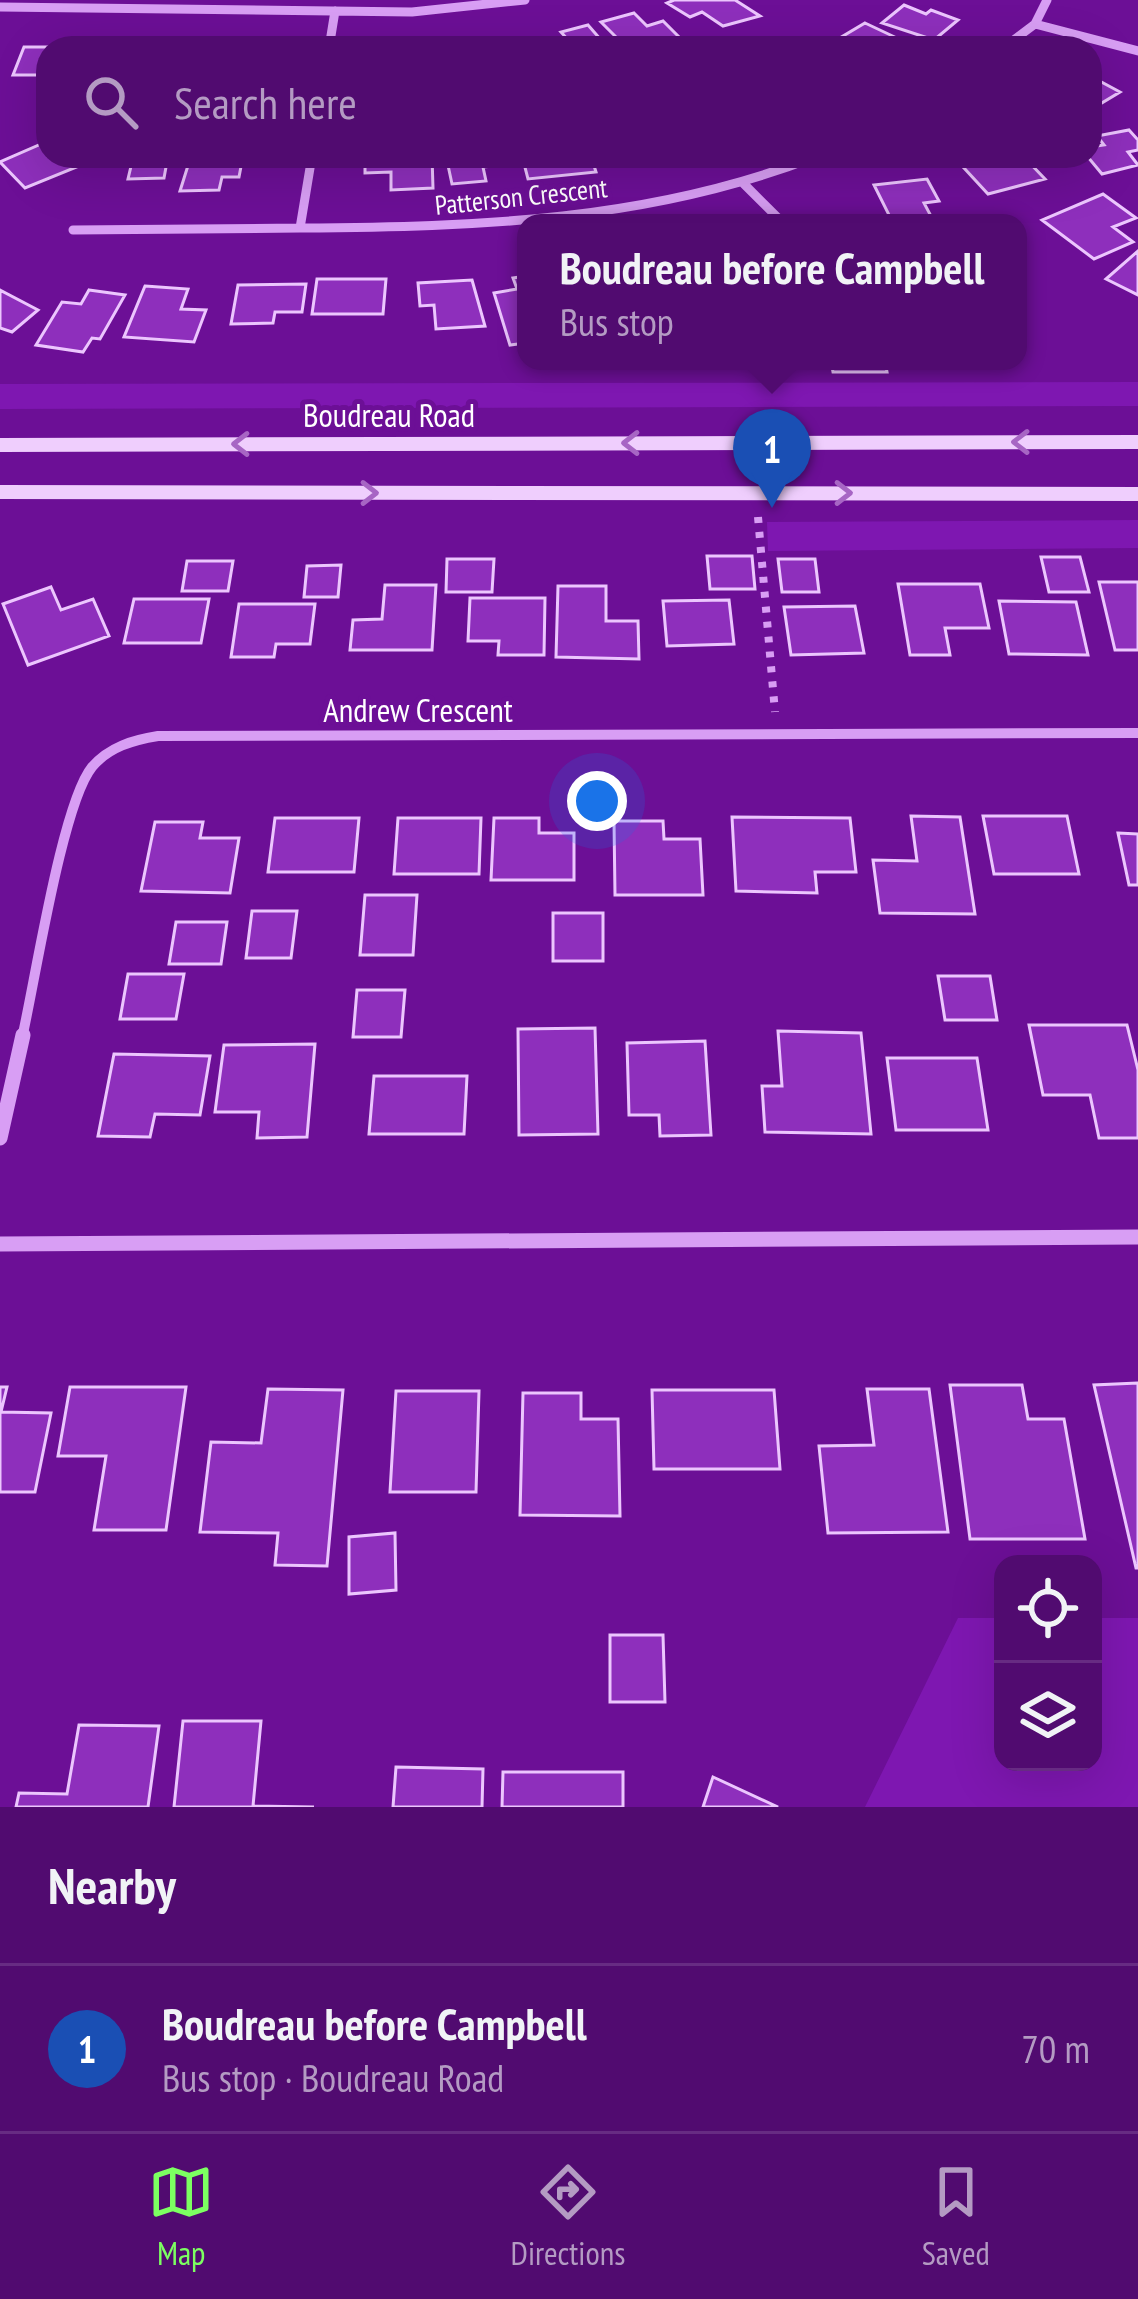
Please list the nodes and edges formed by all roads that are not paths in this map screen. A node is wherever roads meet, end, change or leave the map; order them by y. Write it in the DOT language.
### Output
graph roads {
  1 [pos="525,0"];
  2 [pos="1047,0"];
  3 [pos="0,8"];
  4 [pos="335,11"];
  5 [pos="1035,24"];
  6 [pos="331,36"];
  7 [pos="1019,36"];
  8 [pos="1081,36"];
  9 [pos="1102,42"];
  10 [pos="1138,51"];
  11 [pos="310,168"];
  12 [pos="786,168"];
  13 [pos="744,184"];
  14 [pos="580,214"];
  15 [pos="774,214"];
  16 [pos="517,221"];
  17 [pos="300,228"];
  18 [pos="73,230"];
  19 [pos="1138,442"];
  20 [pos="0,445"];
  21 [pos="0,492"];
  22 [pos="1138,494"];
  23 [pos="1138,733"];
  24 [pos="0,1138"];
  25 [pos="1138,1237"];
  26 [pos="0,1244"];
  1 -- 4 [label="street"];
  2 -- 5 [label="street"];
  3 -- 4 [label="street"];
  4 -- 6 [label="street"];
  5 -- 7 [label="street"];
  5 -- 8 [label="street"];
  9 -- 10 [label="street"];
  11 -- 17 [label="street"];
  12 -- 13 [label="street, Patterson Crescent"];
  13 -- 14 [label="street, Patterson Crescent"];
  13 -- 15 [label="street"];
  16 -- 17 [label="street, Patterson Crescent"];
  17 -- 18 [label="street, Patterson Crescent"];
  19 -- 20 [label="main road, Boudreau Road, one-way"];
  21 -- 22 [label="main road, one-way"];
  23 -- 24 [label="street, Andrew Crescent"];
  25 -- 26 [label="street"];
}
